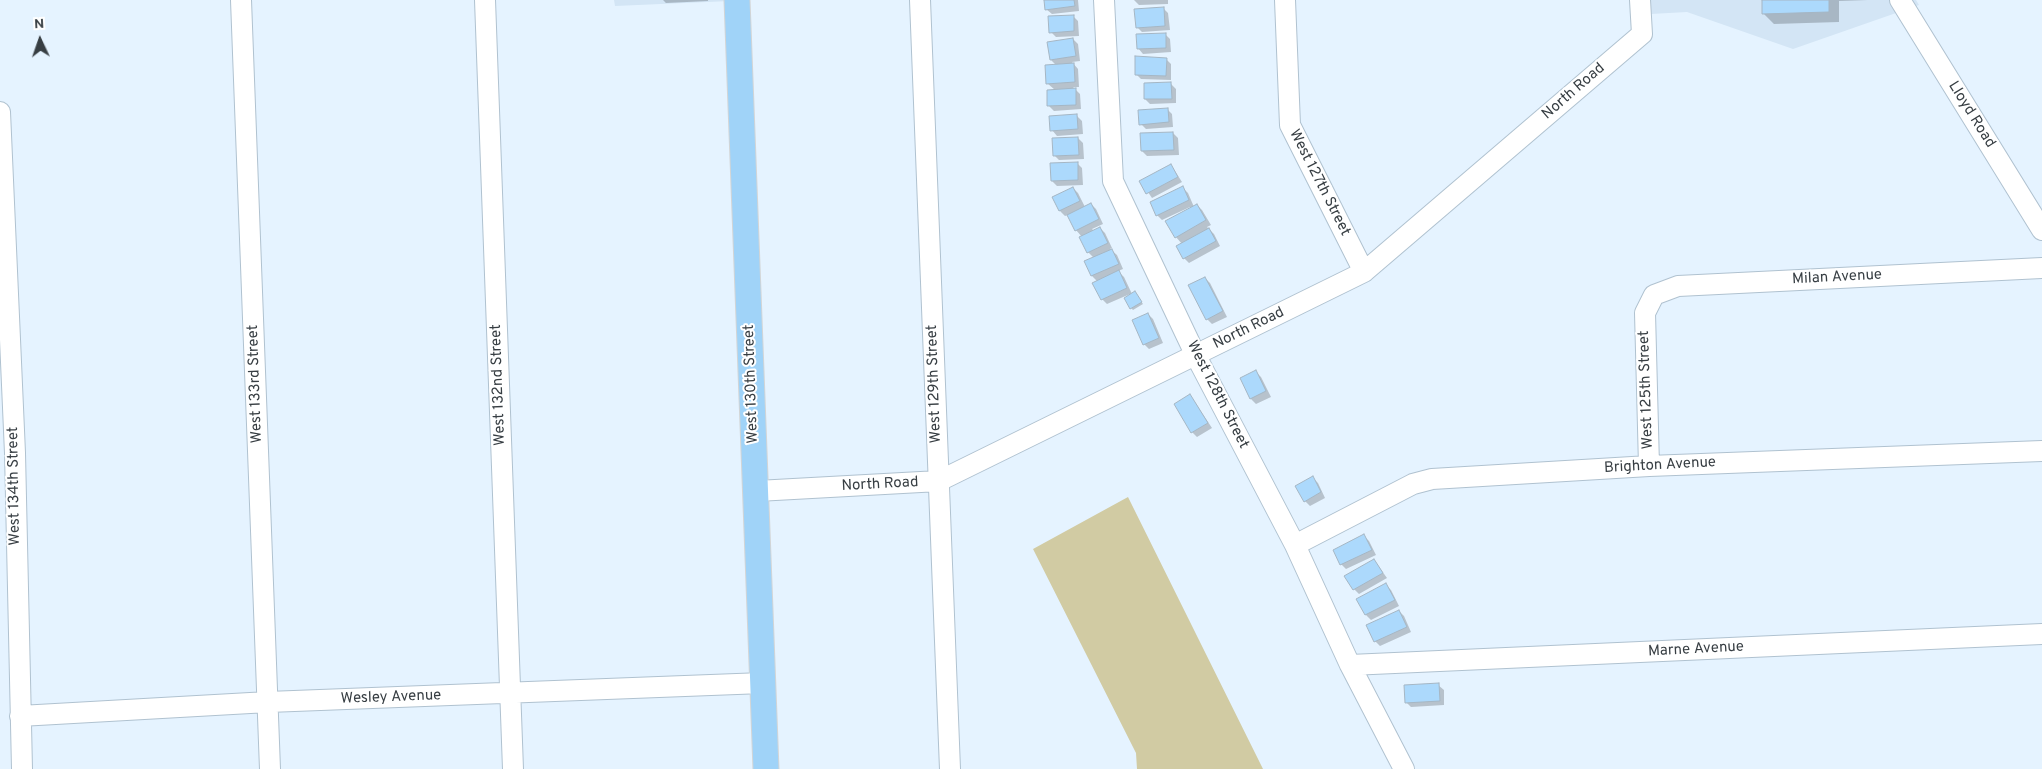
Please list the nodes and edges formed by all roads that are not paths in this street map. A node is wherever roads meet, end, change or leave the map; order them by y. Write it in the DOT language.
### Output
graph roads {
  1 [pos="241,0"];
  2 [pos="485,0"];
  3 [pos="737,0"];
  4 [pos="920,0"];
  5 [pos="1104,0"];
  6 [pos="1285,0"];
  7 [pos="1640,0"];
  8 [pos="1900,0"];
  9 [pos="0,112"];
  10 [pos="2042,230"];
  11 [pos="2042,268"];
  12 [pos="1364,272"];
  13 [pos="1645,313"];
  14 [pos="1196,356"];
  15 [pos="2042,450"];
  16 [pos="8,453"];
  17 [pos="1649,466"];
  18 [pos="939,482"];
  19 [pos="757,491"];
  20 [pos="1295,546"];
  21 [pos="2042,634"];
  22 [pos="1350,665"];
  23 [pos="763,683"];
  24 [pos="510,693"];
  25 [pos="268,702"];
  26 [pos="20,716"];
  27 [pos="22,769"];
  28 [pos="270,769"];
  29 [pos="513,769"];
  30 [pos="766,769"];
  31 [pos="950,769"];
  32 [pos="1404,769"];
  1 -- 25 [label="street, West 133rd Street"];
  2 -- 24 [label="street, West 132nd Street"];
  3 -- 19 [label="main road, West 130th Street"];
  4 -- 18 [label="street, West 129th Street"];
  5 -- 14 [label="street, West 128th Street"];
  6 -- 12 [label="street, West 127th Street"];
  7 -- 12 [label="street, North Road"];
  8 -- 10 [label="street, Lloyd Road"];
  9 -- 16 [label="street, West 134th Street"];
  11 -- 13 [label="street, Milan Avenue"];
  12 -- 14 [label="street, North Road"];
  13 -- 17 [label="street, West 125th Street"];
  14 -- 18 [label="street, North Road"];
  14 -- 20 [label="street, West 128th Street"];
  15 -- 17 [label="street, Brighton Avenue"];
  16 -- 26 [label="street, West 134th Street"];
  17 -- 20 [label="street, Brighton Avenue"];
  18 -- 19 [label="street, North Road"];
  18 -- 31 [label="street, West 129th Street"];
  19 -- 23 [label="main road, West 130th Street"];
  20 -- 22 [label="street, West 128th Street"];
  21 -- 22 [label="street, Marne Avenue"];
  22 -- 32 [label="street, West 128th Street"];
  23 -- 24 [label="street, Wesley Avenue"];
  23 -- 30 [label="main road, West 130th Street"];
  24 -- 25 [label="street, Wesley Avenue"];
  24 -- 29 [label="street, West 132nd Street"];
  25 -- 26 [label="street, Wesley Avenue"];
  25 -- 28 [label="street, West 133rd Street"];
  26 -- 27 [label="street, West 134th Street"];
}
